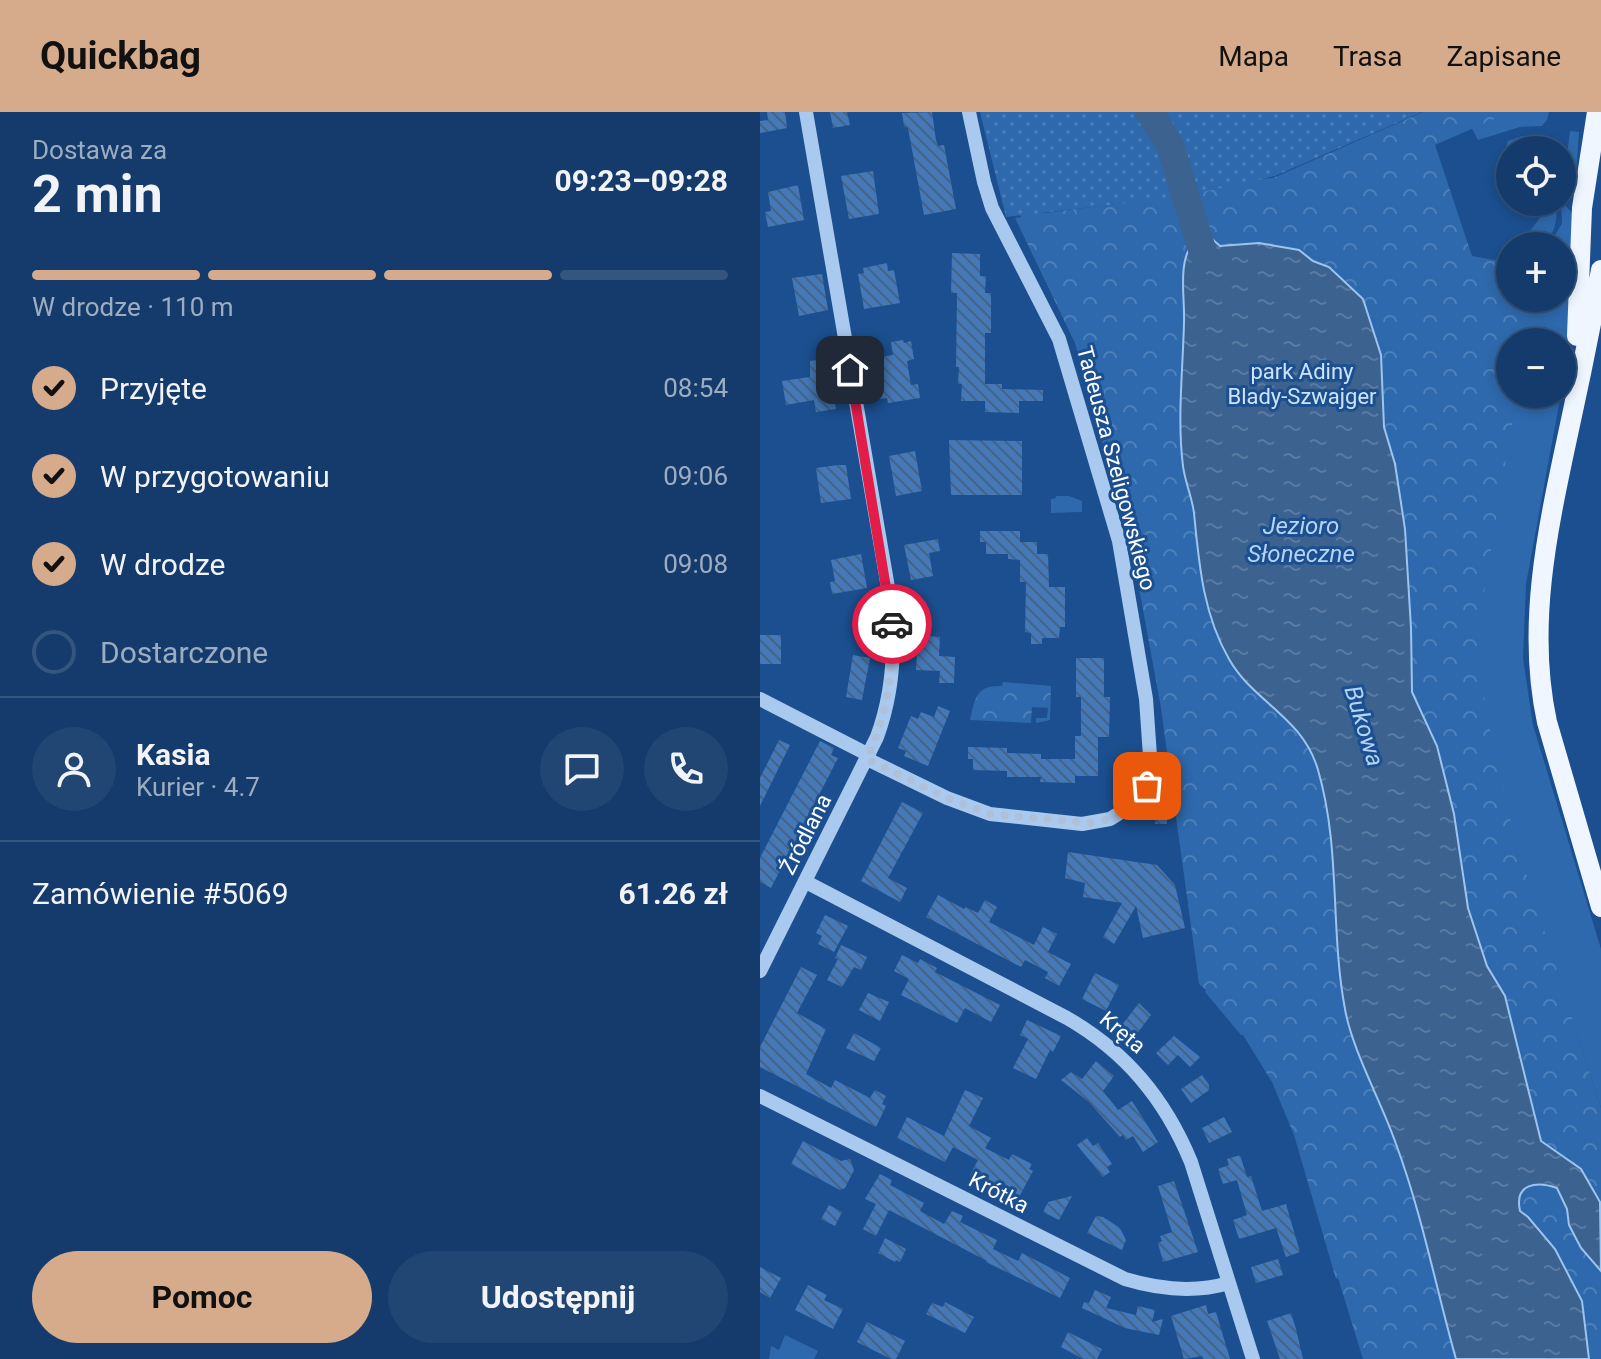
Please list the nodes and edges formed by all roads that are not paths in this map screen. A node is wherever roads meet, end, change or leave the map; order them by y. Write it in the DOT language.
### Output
graph roads {
  1 [pos="806,112"];
  2 [pos="969,112"];
  3 [pos="1597,112"];
  4 [pos="1601,270"];
  5 [pos="1565,451"];
  6 [pos="760,699"];
  7 [pos="868,757"];
  8 [pos="806,882"];
  9 [pos="1599,893"];
  10 [pos="760,971"];
  11 [pos="760,1096"];
  12 [pos="1229,1283"];
  13 [pos="1253,1359"];
  1 -- 7 [label="street, Źródlana"];
  2 -- 7 [label="street, Tadeusza Szeligowskiego"];
  3 -- 5 [label="main road"];
  4 -- 5 [label="main road"];
  5 -- 9 [label="main road"];
  6 -- 7 [label="street, Tadeusza Szeligowskiego"];
  7 -- 8 [label="street, Źródlana"];
  8 -- 10 [label="street, Źródlana"];
  8 -- 12 [label="street, Kręta"];
  11 -- 12 [label="street, Krótka"];
  12 -- 13 [label="street, Kręta"];
}
